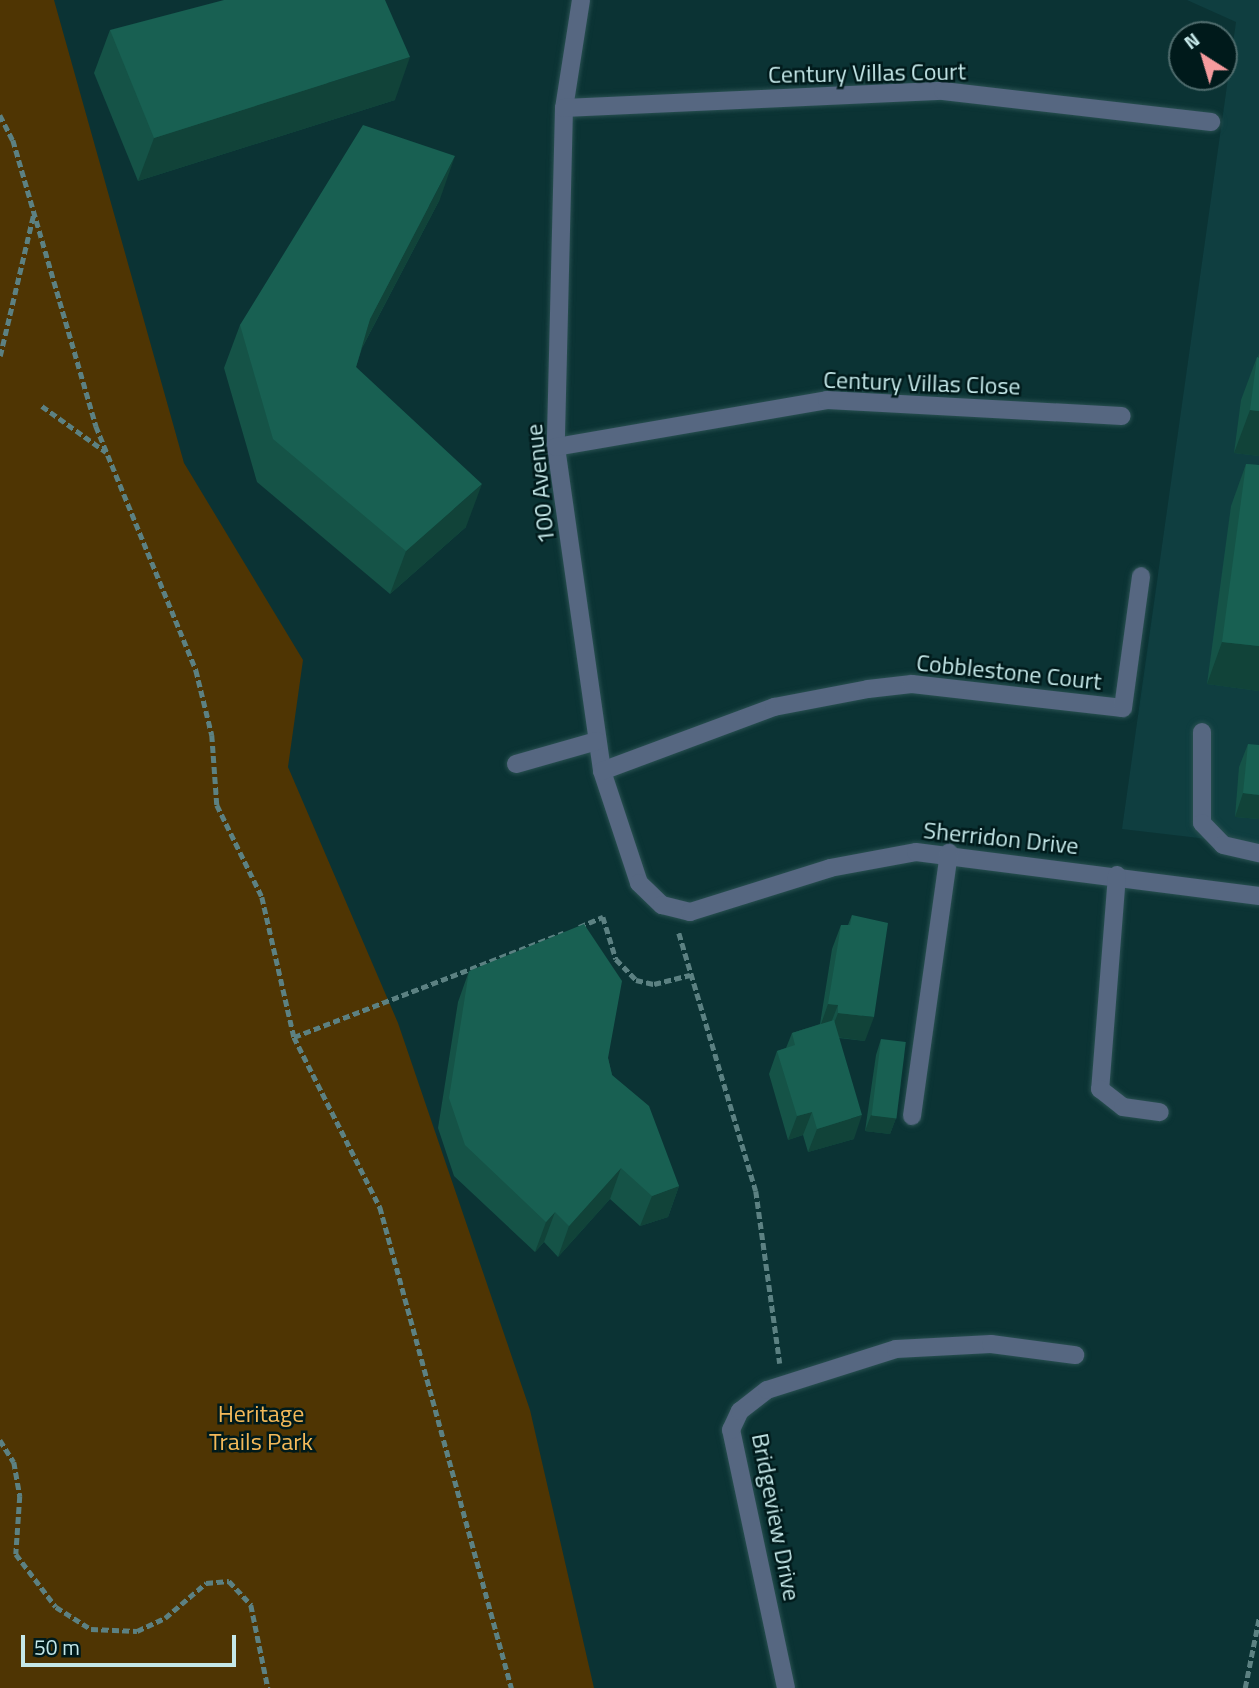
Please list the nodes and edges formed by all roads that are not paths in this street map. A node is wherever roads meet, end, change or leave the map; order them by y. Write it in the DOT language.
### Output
graph roads {
  1 [pos="581,0"];
  2 [pos="564,108"];
  3 [pos="1211,122"];
  4 [pos="1122,416"];
  5 [pos="556,447"];
  6 [pos="1141,576"];
  7 [pos="1202,732"];
  8 [pos="597,741"];
  9 [pos="516,764"];
  10 [pos="602,771"];
  11 [pos="949,853"];
  12 [pos="1259,853"];
  13 [pos="1116,876"];
  14 [pos="1259,896"];
  15 [pos="667,908"];
  16 [pos="1160,1112"];
  17 [pos="912,1116"];
  18 [pos="1075,1355"];
  19 [pos="786,1688"];
  1 -- 2 [label="street, 100 Avenue"];
  2 -- 3 [label="street, Century Villas Court"];
  2 -- 5 [label="street, 100 Avenue"];
  4 -- 5 [label="street, Century Villas Close"];
  5 -- 8 [label="street, 100 Avenue"];
  6 -- 10 [label="street, Cobblestone Court"];
  7 -- 12 [label="street"];
  8 -- 9 [label="street"];
  8 -- 10 [label="street, 100 Avenue"];
  10 -- 15 [label="street, 100 Avenue"];
  11 -- 13 [label="street, Sherridon Drive"];
  11 -- 15 [label="street, Sherridon Drive"];
  11 -- 17 [label="street"];
  13 -- 14 [label="street, Sherridon Drive"];
  13 -- 16 [label="street"];
  18 -- 19 [label="street, Bridgeview Drive"];
}
